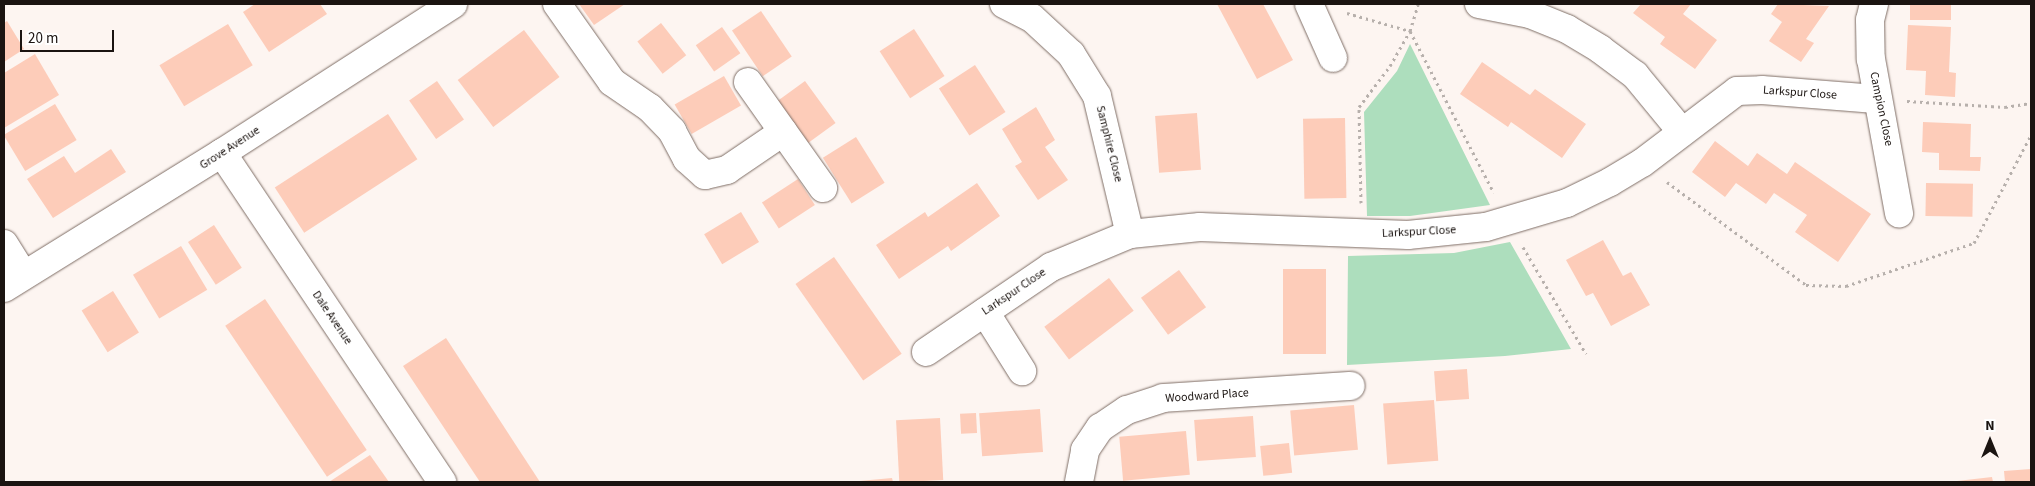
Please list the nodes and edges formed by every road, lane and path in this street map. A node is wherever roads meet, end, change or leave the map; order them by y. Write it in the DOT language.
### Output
graph roads {
  1 [pos="453,4"];
  2 [pos="557,4"];
  3 [pos="1004,4"];
  4 [pos="1309,4"];
  5 [pos="1418,4"];
  6 [pos="1479,4"];
  7 [pos="1874,4"];
  8 [pos="1339,11"];
  9 [pos="1410,31"];
  10 [pos="1333,58"];
  11 [pos="748,82"];
  12 [pos="1876,99"];
  13 [pos="2031,103"];
  14 [pos="783,132"];
  15 [pos="1682,132"];
  16 [pos="2031,135"];
  17 [pos="222,153"];
  18 [pos="1642,163"];
  19 [pos="823,188"];
  20 [pos="1899,213"];
  21 [pos="1508,220"];
  22 [pos="1130,234"];
  23 [pos="1361,234"];
  24 [pos="4,244"];
  25 [pos="14,281"];
  26 [pos="985,312"];
  27 [pos="926,352"];
  28 [pos="1586,354"];
  29 [pos="1022,371"];
  30 [pos="1351,386"];
  31 [pos="442,482"];
  32 [pos="1079,482"];
  1 -- 17 [label="street, Grove Avenue"];
  2 -- 14 [label="street"];
  3 -- 22 [label="street, Samphire Close"];
  4 -- 10 [label="street"];
  5 -- 9 [label="path"];
  6 -- 15 [label="street"];
  7 -- 12 [label="street, Campion Close"];
  8 -- 9 [label="path"];
  9 -- 21 [label="path"];
  9 -- 23 [label="path"];
  11 -- 14 [label="street"];
  12 -- 13 [label="path"];
  12 -- 15 [label="street, Larkspur Close"];
  12 -- 20 [label="street, Campion Close"];
  14 -- 19 [label="street"];
  15 -- 18 [label="street, Larkspur Close"];
  16 -- 18 [label="path"];
  17 -- 25 [label="street, Grove Avenue"];
  17 -- 31 [label="street, Dale Avenue"];
  18 -- 21 [label="street, Larkspur Close"];
  21 -- 23 [label="street, Larkspur Close"];
  21 -- 28 [label="path"];
  22 -- 23 [label="street, Larkspur Close"];
  22 -- 26 [label="street, Larkspur Close"];
  24 -- 25 [label="street"];
  26 -- 27 [label="street, Larkspur Close"];
  26 -- 29 [label="street"];
  30 -- 32 [label="street, Woodward Place"];
}
